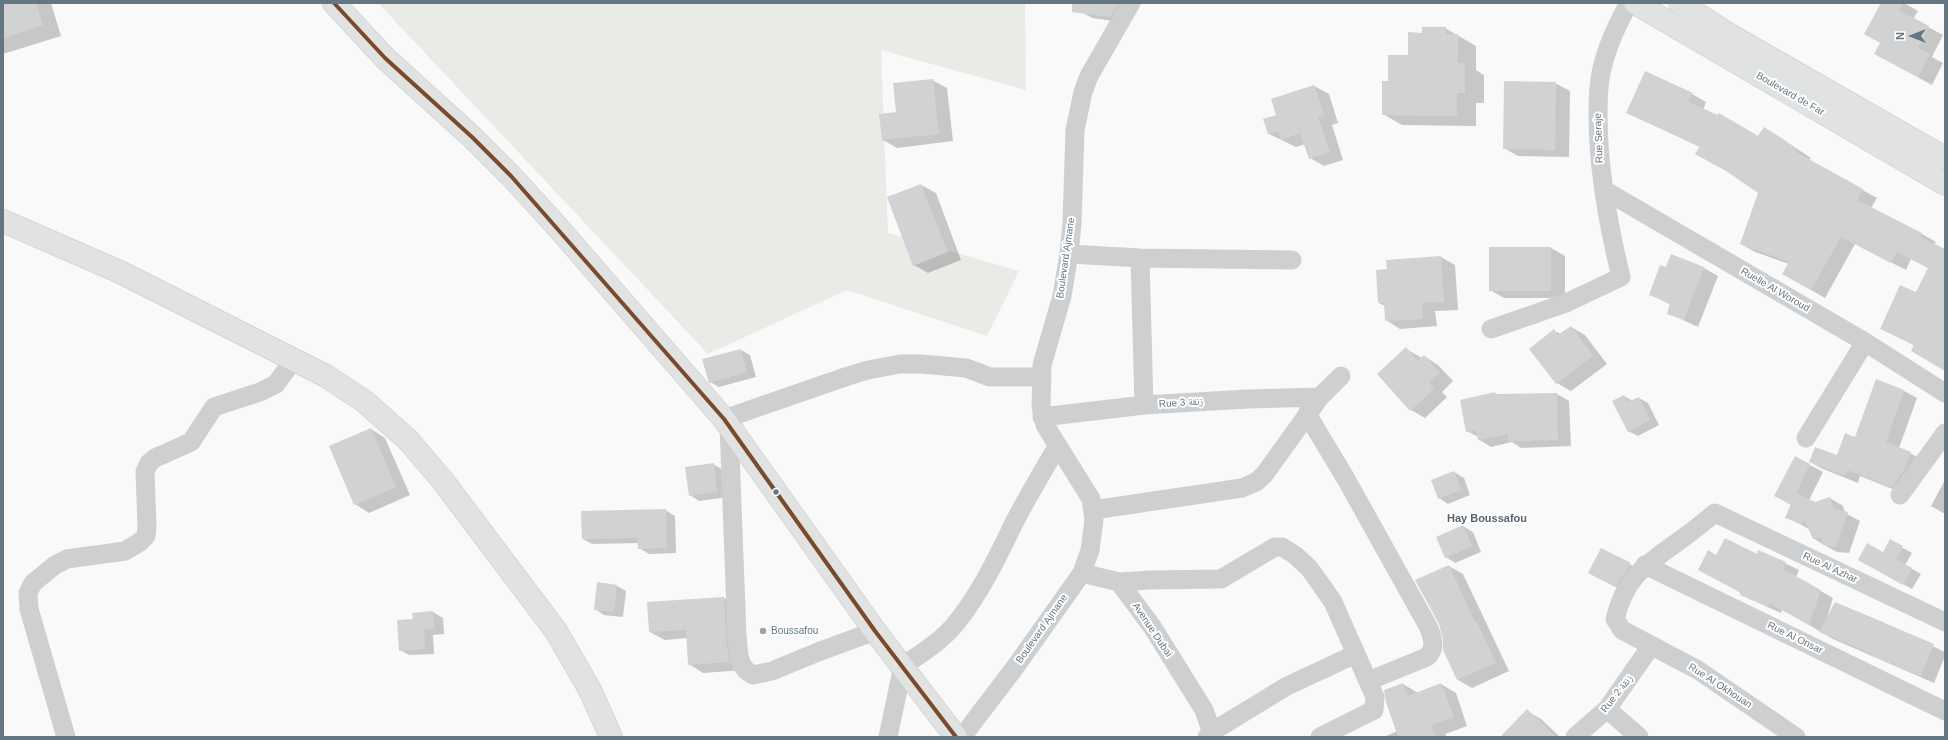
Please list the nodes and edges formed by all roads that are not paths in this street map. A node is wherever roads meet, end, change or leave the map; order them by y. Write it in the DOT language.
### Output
graph roads {
  1 [pos="334,3"];
  2 [pos="1131,3"];
  3 [pos="1629,3"];
  4 [pos="1635,3"];
  5 [pos="1680,3"];
  6 [pos="1945,158"];
  7 [pos="1945,184"];
  8 [pos="1604,190"];
  9 [pos="3,221"];
  10 [pos="1069,254"];
  11 [pos="1140,258"];
  12 [pos="1292,260"];
  13 [pos="1491,329"];
  14 [pos="1865,342"];
  15 [pos="294,359"];
  16 [pos="1341,376"];
  17 [pos="1042,377"];
  18 [pos="1945,393"];
  19 [pos="1320,397"];
  20 [pos="1144,405"];
  21 [pos="1307,414"];
  22 [pos="1042,417"];
  23 [pos="727,422"];
  24 [pos="1945,433"];
  25 [pos="1806,438"];
  26 [pos="1057,447"];
  27 [pos="1900,495"];
  28 [pos="1093,510"];
  29 [pos="1645,565"];
  30 [pos="1082,573"];
  31 [pos="1119,582"];
  32 [pos="1945,622"];
  33 [pos="875,631"];
  34 [pos="1651,646"];
  35 [pos="1356,654"];
  36 [pos="903,666"];
  37 [pos="1368,681"];
  38 [pos="1607,709"];
  39 [pos="1945,711"];
  40 [pos="1209,735"];
  41 [pos="66,737"];
  42 [pos="611,737"];
  43 [pos="888,737"];
  44 [pos="956,737"];
  45 [pos="962,737"];
  46 [pos="1320,737"];
  47 [pos="1576,737"];
  48 [pos="1639,737"];
  49 [pos="1796,737"];
  1 -- 23 [label="main road"];
  2 -- 10 [label="street, Boulevard Ajmane"];
  3 -- 8 [label="street, Rue Seraje"];
  4 -- 7 [label="main road, Boulevard de Far"];
  5 -- 6 [label="main road"];
  8 -- 13 [label="street, Rue Seraje"];
  8 -- 14 [label="street, Ruelle Al Woroud"];
  9 -- 15 [label="main road"];
  10 -- 11 [label="street"];
  10 -- 17 [label="street, Boulevard Ajmane"];
  11 -- 12 [label="street"];
  11 -- 20 [label="street"];
  14 -- 18 [label="street, Ruelle Al Woroud"];
  14 -- 25 [label="street"];
  15 -- 41 [label="street"];
  15 -- 42 [label="main road"];
  16 -- 19 [label="street"];
  17 -- 22 [label="street, Boulevard Ajmane"];
  17 -- 23 [label="street"];
  19 -- 20 [label="street, Rue 3 زنقة"];
  19 -- 21 [label="street"];
  20 -- 22 [label="street, Rue 3 زنقة"];
  21 -- 28 [label="street"];
  21 -- 37 [label="street"];
  22 -- 26 [label="street, Boulevard Ajmane"];
  23 -- 33 [label="main road"];
  23 -- 33 [label="street"];
  24 -- 27 [label="street"];
  26 -- 28 [label="street, Boulevard Ajmane"];
  26 -- 36 [label="street"];
  28 -- 30 [label="street, Boulevard Ajmane"];
  29 -- 32 [label="street, Rue Al Azhar"];
  29 -- 34 [label="street, Rue Al Okhouan"];
  29 -- 39 [label="street, Rue Al Onsar"];
  30 -- 31 [label="street"];
  30 -- 45 [label="street, Boulevard Ajmane"];
  31 -- 35 [label="street"];
  31 -- 40 [label="street, Avenue Dubai"];
  33 -- 36 [label="main road"];
  34 -- 38 [label="street, Rue 2 زنقة"];
  34 -- 49 [label="street, Rue Al Okhouan"];
  35 -- 37 [label="street"];
  35 -- 40 [label="street"];
  36 -- 43 [label="street"];
  36 -- 44 [label="main road"];
  37 -- 46 [label="street"];
  38 -- 47 [label="street, Rue 2 زنقة"];
  38 -- 48 [label="street"];
}
